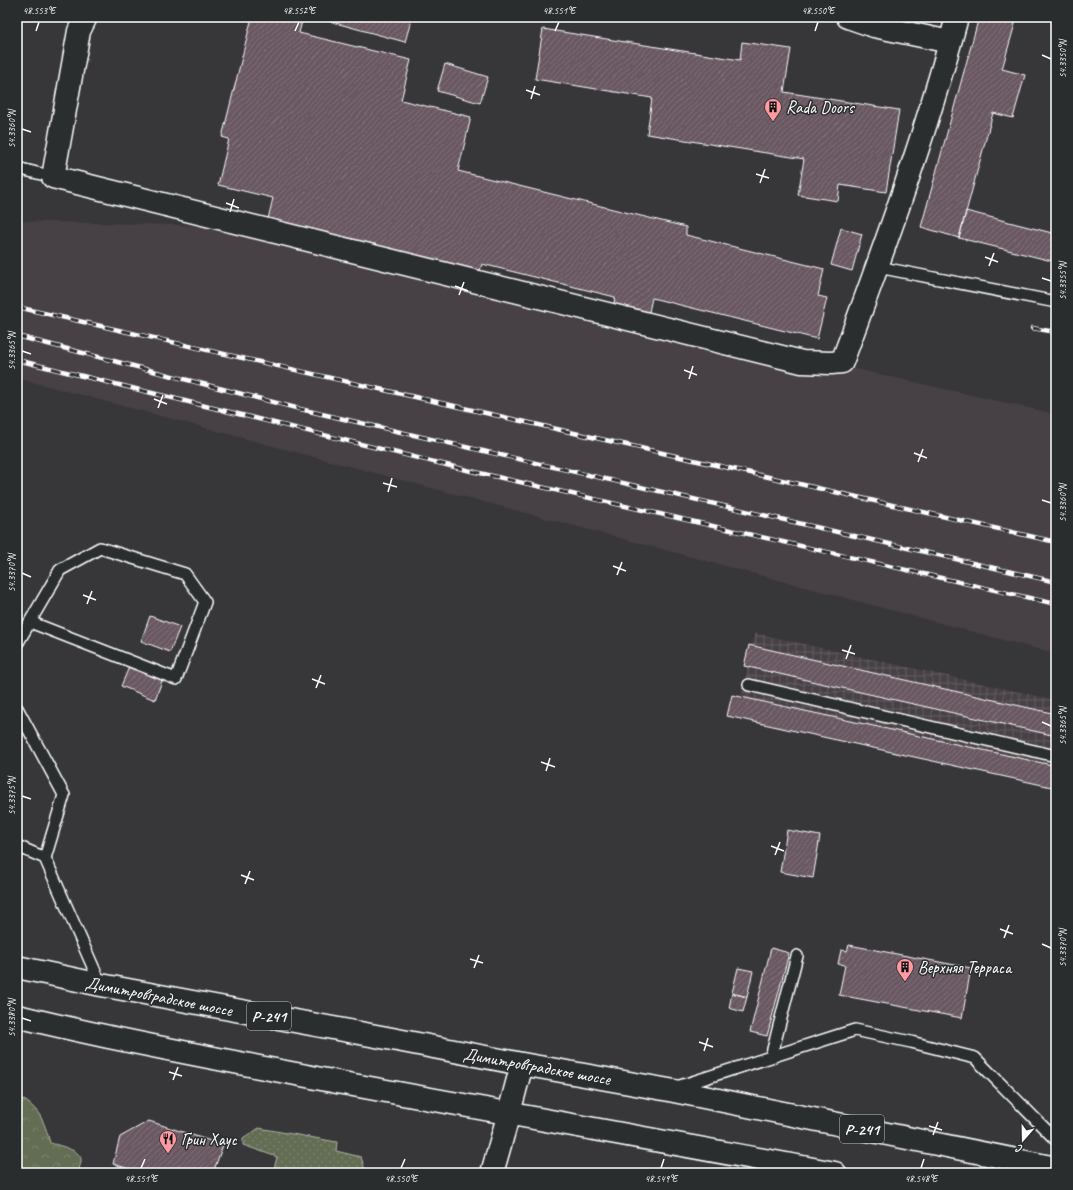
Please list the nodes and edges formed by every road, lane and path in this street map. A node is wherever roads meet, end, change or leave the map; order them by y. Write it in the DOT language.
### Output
graph roads {
  1 [pos="86,17"];
  2 [pos="848,17"];
  3 [pos="957,17"];
  4 [pos="950,42"];
  5 [pos="17,168"];
  6 [pos="53,176"];
  7 [pos="878,267"];
  8 [pos="1056,302"];
  9 [pos="30,622"];
  10 [pos="17,644"];
  11 [pos="749,685"];
  12 [pos="17,708"];
  13 [pos="1056,756"];
  14 [pos="17,846"];
  15 [pos="45,858"];
  16 [pos="797,956"];
  17 [pos="17,967"];
  18 [pos="101,986"];
  19 [pos="17,1016"];
  20 [pos="771,1057"];
  21 [pos="522,1064"];
  22 [pos="669,1090"];
  23 [pos="509,1113"];
  24 [pos="1056,1140"];
  25 [pos="1056,1168"];
  26 [pos="492,1173"];
  27 [pos="835,1173"];
  1 -- 6 [label="main road"];
  2 -- 4 [label="main road"];
  3 -- 4 [label="main road"];
  4 -- 7 [label="main road"];
  5 -- 6 [label="lane"];
  6 -- 7 [label="main road"];
  7 -- 8 [label="lane"];
  9 -- 9 [label="lane"];
  9 -- 10 [label="lane"];
  11 -- 13 [label="lane"];
  12 -- 15 [label="lane"];
  14 -- 15 [label="lane"];
  15 -- 18 [label="lane"];
  16 -- 20 [label="lane"];
  17 -- 18 [label="main road, Димитровградское шоссе / Р-241"];
  18 -- 21 [label="main road, Димитровградское шоссе / Р-241"];
  19 -- 23 [label="main road"];
  20 -- 22 [label="lane"];
  20 -- 24 [label="lane"];
  21 -- 22 [label="main road, Димитровградское шоссе / Р-241"];
  21 -- 23 [label="main road"];
  22 -- 25 [label="main road, Димитровградское шоссе / Р-241"];
  23 -- 26 [label="main road"];
  23 -- 27 [label="main road"];
}
